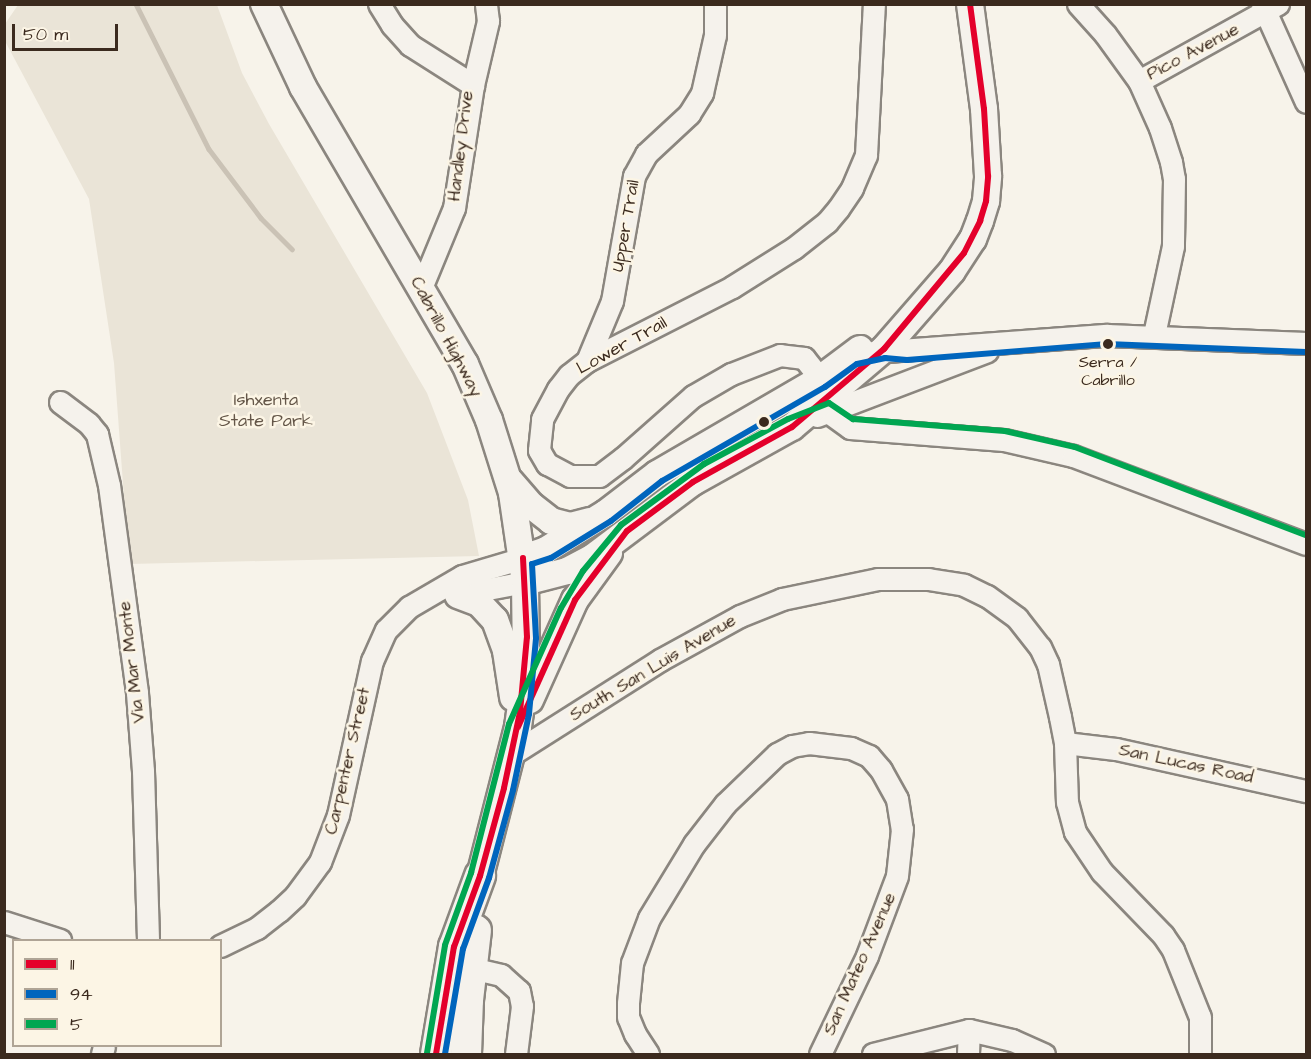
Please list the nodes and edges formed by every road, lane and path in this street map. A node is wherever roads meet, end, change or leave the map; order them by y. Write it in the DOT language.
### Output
graph roads {
  1 [pos="264,4"];
  2 [pos="379,4"];
  3 [pos="486,4"];
  4 [pos="715,4"];
  5 [pos="874,4"];
  6 [pos="970,4"];
  7 [pos="1078,4"];
  8 [pos="1268,7"];
  9 [pos="1138,81"];
  10 [pos="473,85"];
  11 [pos="1306,102"];
  12 [pos="421,288"];
  13 [pos="925,301"];
  14 [pos="1154,335"];
  15 [pos="1025,340"];
  16 [pos="1306,343"];
  17 [pos="884,349"];
  18 [pos="853,356"];
  19 [pos="587,361"];
  20 [pos="834,396"];
  21 [pos="60,402"];
  22 [pos="870,429"];
  23 [pos="508,477"];
  24 [pos="606,513"];
  25 [pos="627,531"];
  26 [pos="1306,544"];
  27 [pos="524,570"];
  28 [pos="448,594"];
  29 [pos="518,727"];
  30 [pos="1065,743"];
  31 [pos="512,754"];
  32 [pos="1306,791"];
  33 [pos="480,876"];
  34 [pos="4,922"];
  35 [pos="57,939"];
  36 [pos="148,939"];
  37 [pos="222,945"];
  38 [pos="471,968"];
  39 [pos="969,1030"];
  40 [pos="435,1054"];
  41 [pos="466,1054"];
  42 [pos="516,1054"];
  43 [pos="648,1054"];
  44 [pos="820,1054"];
  45 [pos="873,1054"];
  46 [pos="968,1054"];
  47 [pos="1044,1054"];
  48 [pos="1200,1054"];
  1 -- 12 [label="main road, Cabrillo Highway"];
  2 -- 10 [label="street, Handley Drive"];
  3 -- 10 [label="street"];
  4 -- 19 [label="street, Upper Trail"];
  5 -- 19 [label="street, Lower Trail"];
  6 -- 13 [label="main road, Carpenter Street"];
  7 -- 9 [label="street"];
  8 -- 9 [label="street, Pico Avenue"];
  8 -- 11 [label="street"];
  9 -- 14 [label="street"];
  10 -- 12 [label="street, Handley Drive"];
  12 -- 23 [label="main road, Cabrillo Highway"];
  13 -- 17 [label="main road, Carpenter Street"];
  13 -- 18 [label="main road, Carpenter Street"];
  14 -- 15 [label="street"];
  14 -- 16 [label="street"];
  15 -- 17 [label="street"];
  15 -- 20 [label="street"];
  17 -- 18 [label="street, Carpenter Street"];
  17 -- 20 [label="main road, Carpenter Street"];
  18 -- 20 [label="main road, Carpenter Street"];
  19 -- 20 [label="street, Lower Trail"];
  20 -- 22 [label="street"];
  20 -- 22 [label="street"];
  20 -- 24 [label="main road, Carpenter Street"];
  20 -- 25 [label="main road, Carpenter Street"];
  21 -- 36 [label="street, Via Mar Monte"];
  22 -- 26 [label="street"];
  23 -- 24 [label="main road"];
  23 -- 27 [label="main road, Cabrillo Highway"];
  24 -- 27 [label="main road, Carpenter Street"];
  25 -- 27 [label="main road, Carpenter Street"];
  25 -- 29 [label="main road"];
  27 -- 28 [label="street, Carpenter Street"];
  27 -- 29 [label="main road, Cabrillo Highway"];
  28 -- 29 [label="main road"];
  28 -- 37 [label="street, Carpenter Street"];
  29 -- 31 [label="main road, Cabrillo Highway"];
  30 -- 31 [label="street, South San Luis Avenue"];
  30 -- 32 [label="street, San Lucas Road"];
  30 -- 48 [label="street, South San Luis Avenue"];
  31 -- 33 [label="main road, Cabrillo Highway"];
  33 -- 38 [label="highway, Cabrillo Highway"];
  33 -- 40 [label="highway, Cabrillo Highway"];
  34 -- 35 [label="street"];
  38 -- 41 [label="highway, Cabrillo Highway"];
  38 -- 42 [label="street"];
  39 -- 45 [label="street"];
  39 -- 46 [label="street"];
  39 -- 47 [label="street"];
  43 -- 44 [label="street, San Mateo Avenue"];
}
